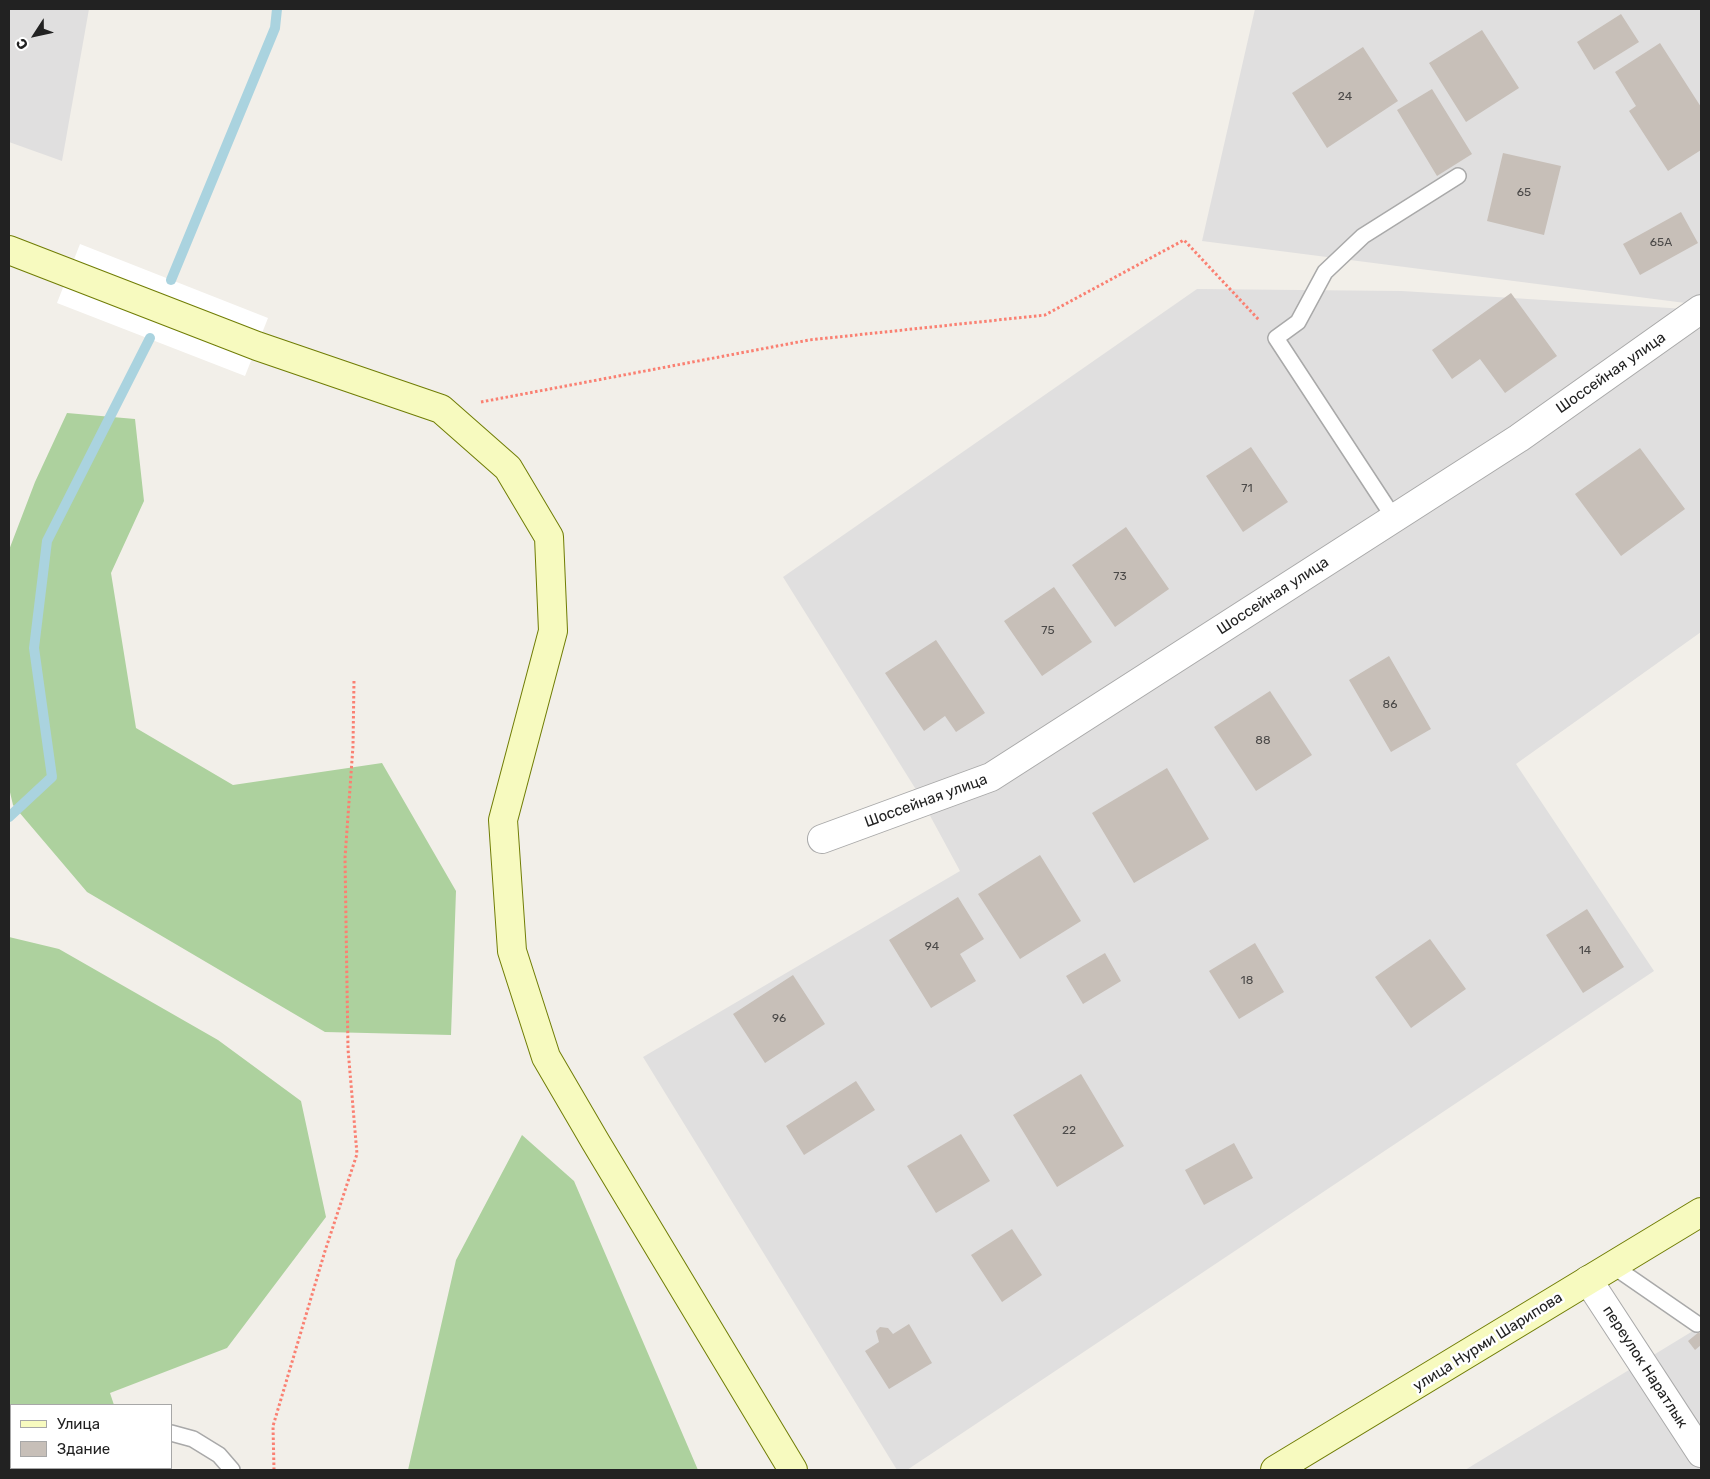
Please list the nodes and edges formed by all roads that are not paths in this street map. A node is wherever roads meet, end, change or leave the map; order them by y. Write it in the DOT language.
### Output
graph roads {
  1 [pos="1458,176"];
  2 [pos="9,250"];
  3 [pos="1701,309"];
  4 [pos="1394,518"];
  5 [pos="822,839"];
  6 [pos="1701,1212"];
  7 [pos="1613,1266"];
  8 [pos="1588,1280"];
  9 [pos="1697,1324"];
  10 [pos="172,1433"];
  11 [pos="1701,1453"];
  12 [pos="232,1470"];
  13 [pos="793,1470"];
  14 [pos="1275,1470"];
  1 -- 4 [label="lane"];
  2 -- 13 [label="main road"];
  3 -- 4 [label="street, Шоссейная улица"];
  4 -- 5 [label="street, Шоссейная улица"];
  6 -- 7 [label="main road, улица Нурми Шарипова"];
  7 -- 8 [label="main road, улица Нурми Шарипова"];
  7 -- 9 [label="lane"];
  8 -- 11 [label="street, переулок Наратлык"];
  8 -- 14 [label="main road, улица Нурми Шарипова"];
  10 -- 12 [label="lane"];
}
